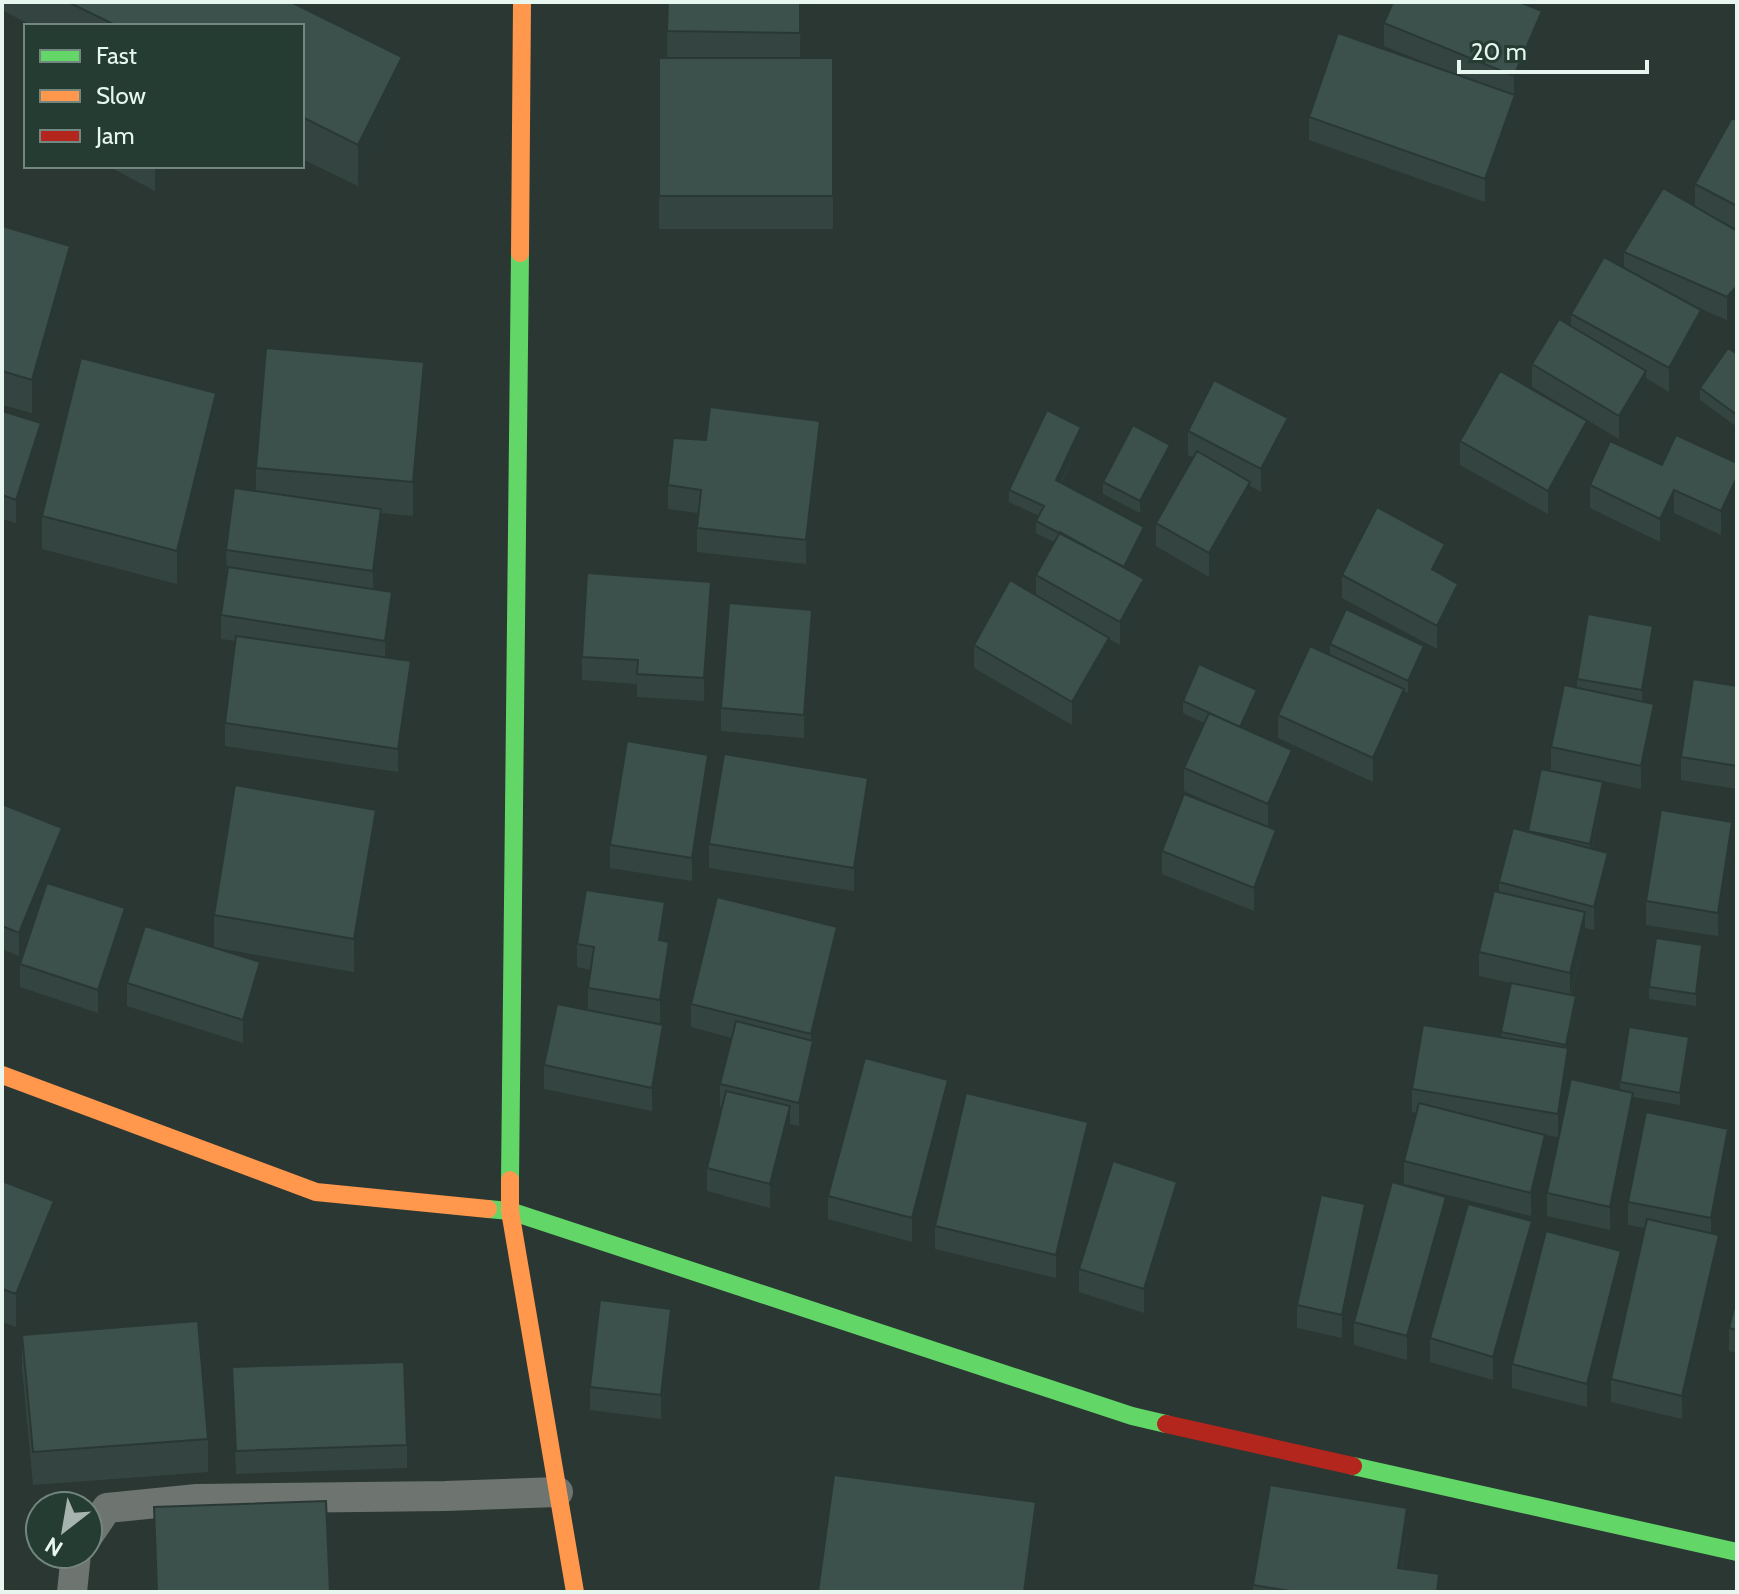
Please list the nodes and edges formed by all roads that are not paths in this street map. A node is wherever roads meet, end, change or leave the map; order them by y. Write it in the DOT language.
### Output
graph roads {
  1 [pos="522,2"];
  2 [pos="2,1075"];
  3 [pos="510,1211"];
  4 [pos="558,1492"];
  5 [pos="104,1512"];
  6 [pos="1737,1552"];
  7 [pos="74,1570"];
  8 [pos="72,1592"];
  9 [pos="575,1592"];
  1 -- 3 [label="street"];
  2 -- 3 [label="street"];
  3 -- 4 [label="street"];
  3 -- 6 [label="street"];
  4 -- 5 [label="lane"];
  4 -- 9 [label="street"];
  7 -- 8 [label="lane"];
}
